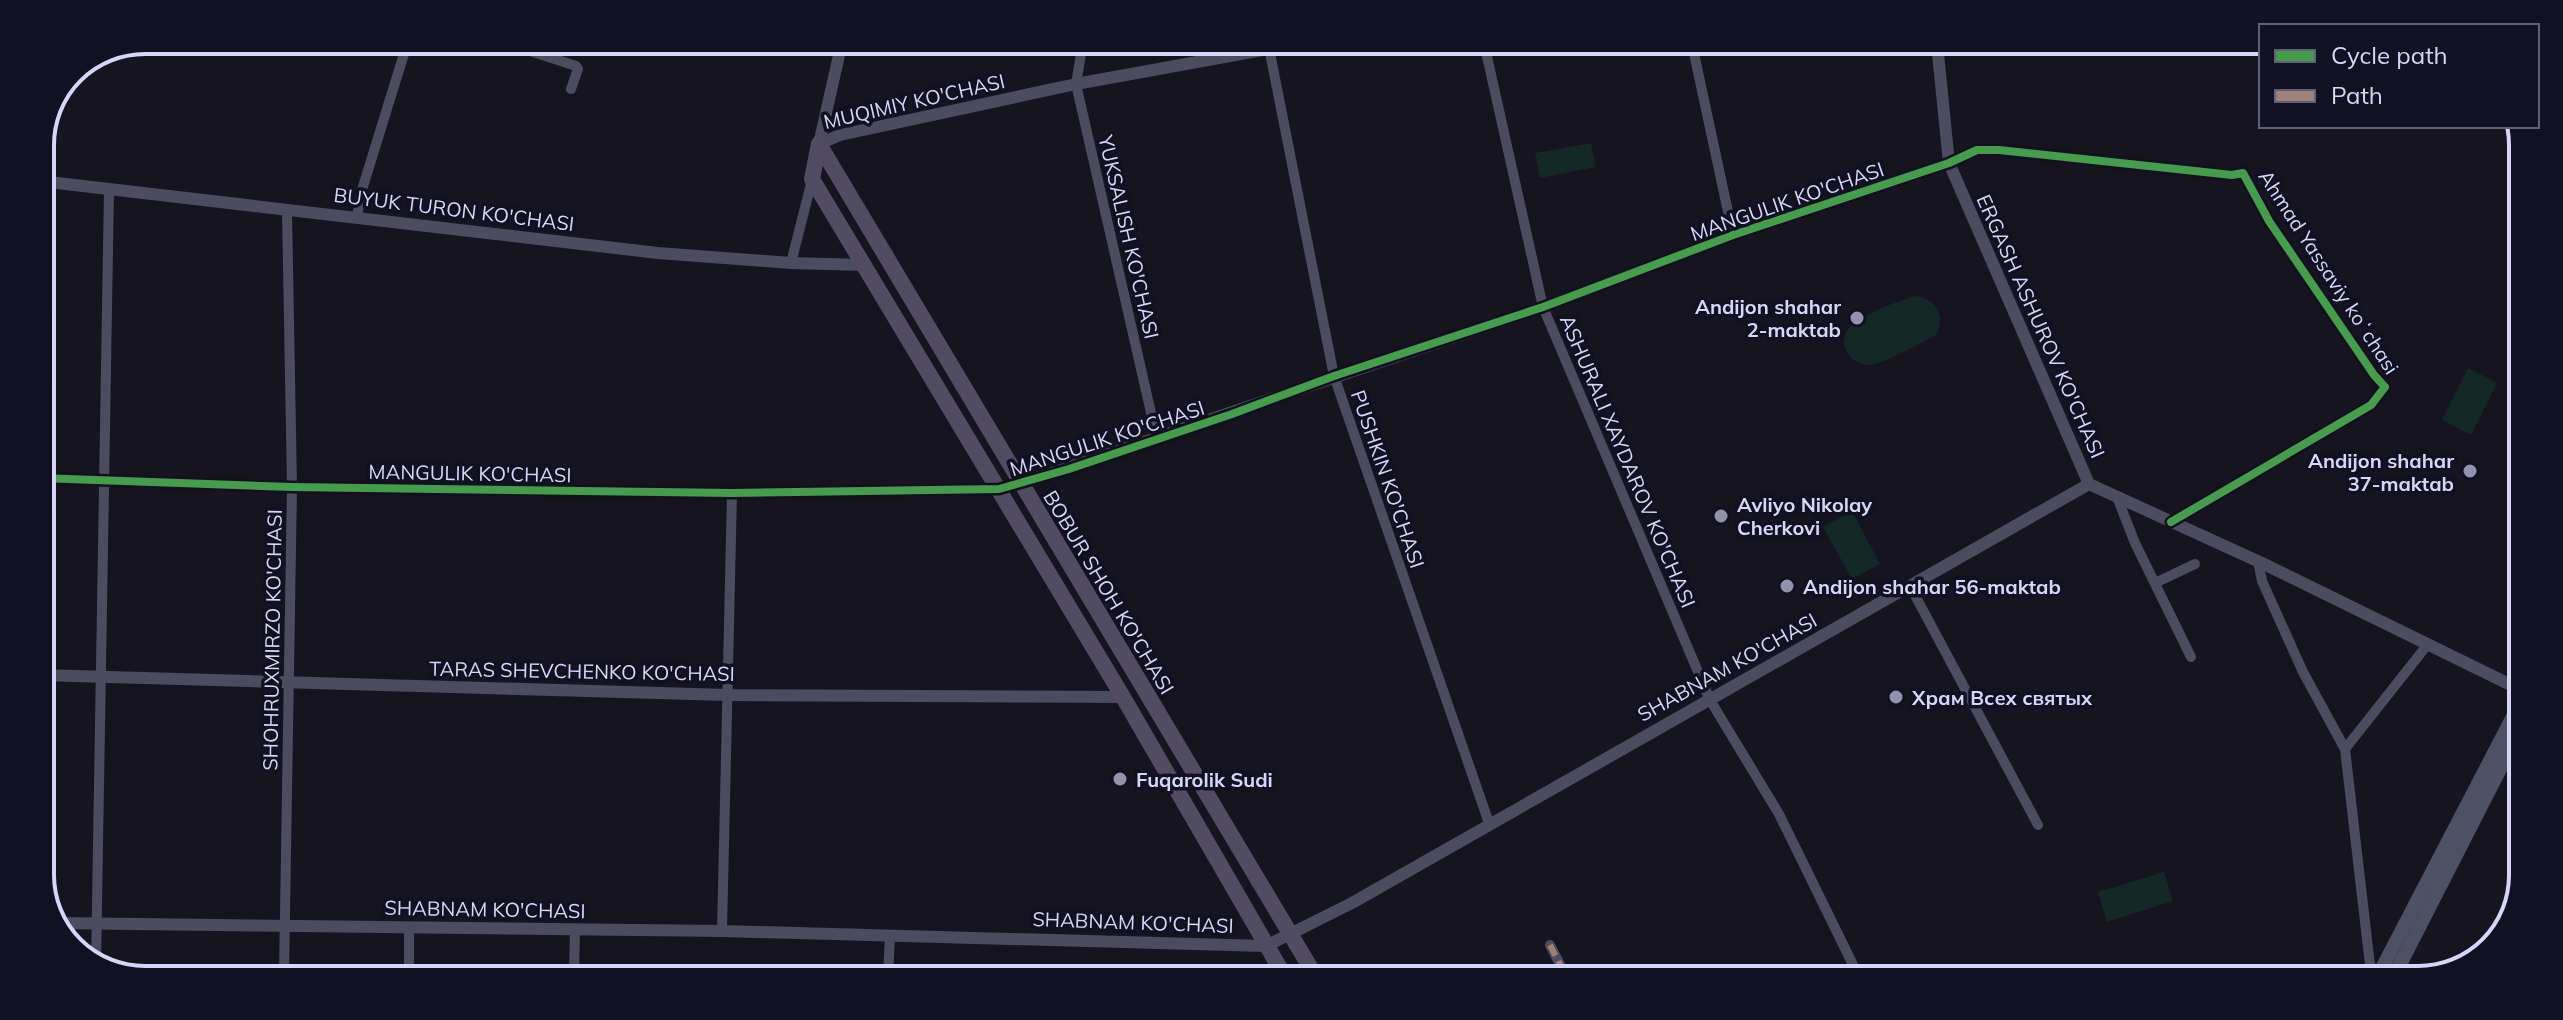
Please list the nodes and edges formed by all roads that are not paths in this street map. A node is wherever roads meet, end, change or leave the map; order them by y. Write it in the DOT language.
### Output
graph roads {
  1 [pos="404,54"];
  2 [pos="540,54"];
  3 [pos="839,54"];
  4 [pos="1081,54"];
  5 [pos="1228,54"];
  6 [pos="1270,54"];
  7 [pos="1486,54"];
  8 [pos="1694,54"];
  9 [pos="1938,54"];
  10 [pos="1076,84"];
  11 [pos="571,89"];
  12 [pos="819,144"];
  13 [pos="1949,163"];
  14 [pos="812,179"];
  15 [pos="54,183"];
  16 [pos="109,189"];
  17 [pos="287,211"];
  18 [pos="357,217"];
  19 [pos="1733,235"];
  20 [pos="791,263"];
  21 [pos="864,265"];
  22 [pos="1543,307"];
  23 [pos="1334,376"];
  24 [pos="1157,439"];
  25 [pos="54,478"];
  26 [pos="106,479"];
  27 [pos="1022,483"];
  28 [pos="2089,484"];
  29 [pos="292,487"];
  30 [pos="999,489"];
  31 [pos="732,493"];
  32 [pos="2117,497"];
  33 [pos="2171,522"];
  34 [pos="2258,561"];
  35 [pos="2195,564"];
  36 [pos="2155,583"];
  37 [pos="1910,586"];
  38 [pos="2428,644"];
  39 [pos="2191,657"];
  40 [pos="54,676"];
  41 [pos="102,678"];
  42 [pos="290,683"];
  43 [pos="2509,684"];
  44 [pos="727,695"];
  45 [pos="1123,697"];
  46 [pos="1710,700"];
  47 [pos="2509,725"];
  48 [pos="2345,749"];
  49 [pos="2509,750"];
  50 [pos="1489,823"];
  51 [pos="2038,825"];
  52 [pos="68,923"];
  53 [pos="96,923"];
  54 [pos="286,925"];
  55 [pos="409,928"];
  56 [pos="575,930"];
  57 [pos="722,931"];
  58 [pos="1290,934"];
  59 [pos="890,935"];
  60 [pos="1550,945"];
  61 [pos="1266,946"];
  62 [pos="96,952"];
  63 [pos="284,966"];
  64 [pos="409,966"];
  65 [pos="574,966"];
  66 [pos="888,966"];
  67 [pos="1278,966"];
  68 [pos="1309,966"];
  69 [pos="1561,966"];
  70 [pos="1854,966"];
  71 [pos="2371,966"];
  72 [pos="2388,966"];
  73 [pos="2389,966"];
  1 -- 18 [label="street"];
  2 -- 11 [label="street"];
  3 -- 12 [label="street"];
  4 -- 10 [label="street, YUKSALISH KO'CHASI"];
  5 -- 10 [label="street, MUQIMIY KO'CHASI"];
  6 -- 23 [label="street, PUSHKIN KO'CHASI"];
  7 -- 22 [label="street, ASHURALI XAYDAROV KO'CHASI"];
  8 -- 19 [label="street"];
  9 -- 13 [label="street, ERGASH ASHUROV KO'CHASI"];
  10 -- 12 [label="street, MUQIMIY KO'CHASI"];
  10 -- 24 [label="street, YUKSALISH KO'CHASI"];
  12 -- 14 [label="main road"];
  12 -- 27 [label="main road, BOBUR SHOH KO'CHASI"];
  13 -- 19 [label="street, MANGULIK KO'CHASI"];
  13 -- 28 [label="street, ERGASH ASHUROV KO'CHASI"];
  13 -- 33 [label="street, Ahmad Yassaviy koʻchasi"];
  14 -- 20 [label="street"];
  14 -- 21 [label="main road, BOBUR SHOH KO'CHASI"];
  15 -- 16 [label="street, BUYUK TURON KO'CHASI"];
  16 -- 17 [label="street, BUYUK TURON KO'CHASI"];
  16 -- 26 [label="street"];
  17 -- 18 [label="street, BUYUK TURON KO'CHASI"];
  17 -- 29 [label="street, SHOHRUXMIRZO KO'CHASI"];
  18 -- 20 [label="street, BUYUK TURON KO'CHASI"];
  19 -- 22 [label="street, MANGULIK KO'CHASI"];
  20 -- 21 [label="street, BUYUK TURON KO'CHASI"];
  21 -- 30 [label="main road, BOBUR SHOH KO'CHASI"];
  22 -- 23 [label="street, MANGULIK KO'CHASI"];
  22 -- 46 [label="street, ASHURALI XAYDAROV KO'CHASI"];
  23 -- 24 [label="street, MANGULIK KO'CHASI"];
  23 -- 50 [label="street, PUSHKIN KO'CHASI"];
  24 -- 27 [label="street, MANGULIK KO'CHASI"];
  25 -- 26 [label="street, MANGULIK KO'CHASI"];
  26 -- 29 [label="street, MANGULIK KO'CHASI"];
  26 -- 41 [label="street"];
  27 -- 30 [label="street, MANGULIK KO'CHASI"];
  27 -- 58 [label="main road, BOBUR SHOH KO'CHASI"];
  28 -- 32 [label="street, ERGASH ASHUROV KO'CHASI"];
  28 -- 37 [label="street, SHABNAM KO'CHASI"];
  29 -- 31 [label="street, MANGULIK KO'CHASI"];
  29 -- 42 [label="street, SHOHRUXMIRZO KO'CHASI"];
  30 -- 31 [label="street, MANGULIK KO'CHASI"];
  30 -- 45 [label="main road, BOBUR SHOH KO'CHASI"];
  31 -- 44 [label="street"];
  32 -- 33 [label="street, ERGASH ASHUROV KO'CHASI"];
  32 -- 36 [label="street"];
  33 -- 34 [label="street, ERGASH ASHUROV KO'CHASI"];
  34 -- 38 [label="street, ERGASH ASHUROV KO'CHASI"];
  34 -- 48 [label="street"];
  35 -- 36 [label="street"];
  36 -- 39 [label="street"];
  37 -- 46 [label="street, SHABNAM KO'CHASI"];
  37 -- 51 [label="street"];
  38 -- 43 [label="street, ERGASH ASHUROV KO'CHASI"];
  38 -- 48 [label="street"];
  40 -- 41 [label="street, TARAS SHEVCHENKO KO'CHASI"];
  41 -- 42 [label="street, TARAS SHEVCHENKO KO'CHASI"];
  41 -- 53 [label="street"];
  42 -- 44 [label="street, TARAS SHEVCHENKO KO'CHASI"];
  42 -- 54 [label="street, SHOHRUXMIRZO KO'CHASI"];
  44 -- 45 [label="street, TARAS SHEVCHENKO KO'CHASI"];
  44 -- 57 [label="street"];
  45 -- 61 [label="main road, BOBUR SHOH KO'CHASI"];
  46 -- 50 [label="street, SHABNAM KO'CHASI"];
  46 -- 70 [label="street, ASHURALI XAYDAROV KO'CHASI"];
  47 -- 72 [label="main road"];
  48 -- 71 [label="street"];
  49 -- 73 [label="main road"];
  50 -- 58 [label="street, SHABNAM KO'CHASI"];
  52 -- 53 [label="street, SHABNAM KO'CHASI"];
  53 -- 54 [label="street, SHABNAM KO'CHASI"];
  53 -- 62 [label="street"];
  54 -- 55 [label="street, SHABNAM KO'CHASI"];
  54 -- 63 [label="street, SHOHRUXMIRZO KO'CHASI"];
  55 -- 56 [label="street, SHABNAM KO'CHASI"];
  55 -- 64 [label="street"];
  56 -- 57 [label="street, SHABNAM KO'CHASI"];
  56 -- 65 [label="street"];
  57 -- 59 [label="street, SHABNAM KO'CHASI"];
  58 -- 61 [label="street, SHABNAM KO'CHASI"];
  58 -- 68 [label="main road, BOBUR SHOH KO'CHASI"];
  59 -- 61 [label="street, SHABNAM KO'CHASI"];
  59 -- 66 [label="street"];
  60 -- 69 [label="street"];
  61 -- 67 [label="main road, BOBUR SHOH KO'CHASI"];
}
